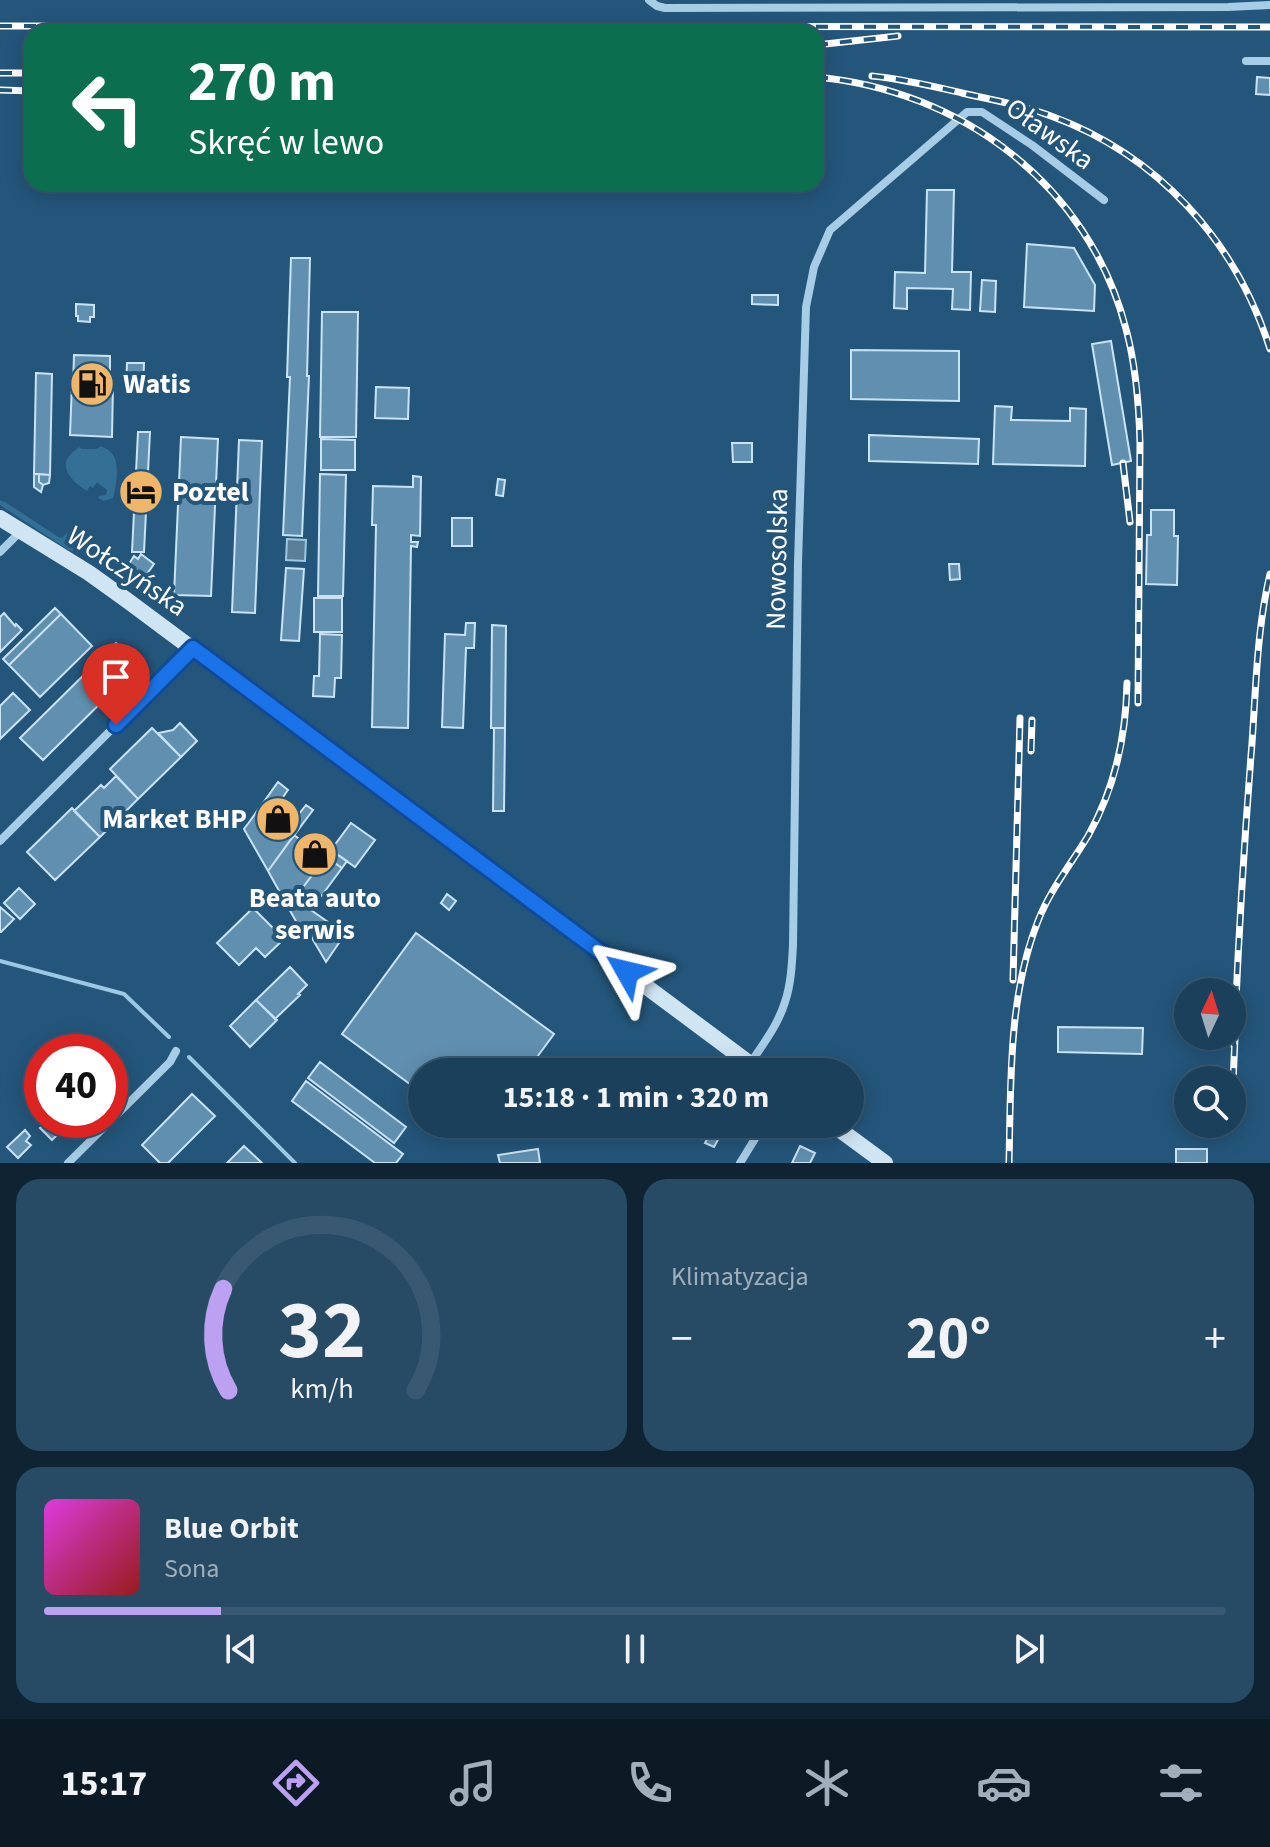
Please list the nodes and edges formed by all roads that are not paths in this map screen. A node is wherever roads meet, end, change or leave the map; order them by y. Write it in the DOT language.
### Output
graph roads {
  1 [pos="653,3"];
  2 [pos="950,4"];
  3 [pos="1228,4"];
  4 [pos="1270,5"];
  5 [pos="1246,61"];
  6 [pos="1270,61"];
  7 [pos="967,112"];
  8 [pos="1104,200"];
  9 [pos="0,518"];
  10 [pos="21,531"];
  11 [pos="0,552"];
  12 [pos="193,648"];
  13 [pos="0,841"];
  14 [pos="176,1051"];
  15 [pos="743,1058"];
  16 [pos="760,1058"];
  17 [pos="755,1138"];
  18 [pos="851,1138"];
  19 [pos="68,1163"];
  20 [pos="740,1163"];
  21 [pos="885,1163"];
  1 -- 2 [label="street"];
  2 -- 3 [label="street"];
  3 -- 4 [label="street"];
  5 -- 6 [label="street"];
  7 -- 8 [label="street, Oławska"];
  7 -- 16 [label="street, Nowosolska"];
  9 -- 10 [label="street, Wołczyńska"];
  10 -- 11 [label="street"];
  10 -- 12 [label="street, Wołczyńska"];
  12 -- 13 [label="street"];
  12 -- 15 [label="street, Wołczyńska"];
  14 -- 19 [label="street"];
  17 -- 20 [label="street"];
  18 -- 21 [label="street"];
}
